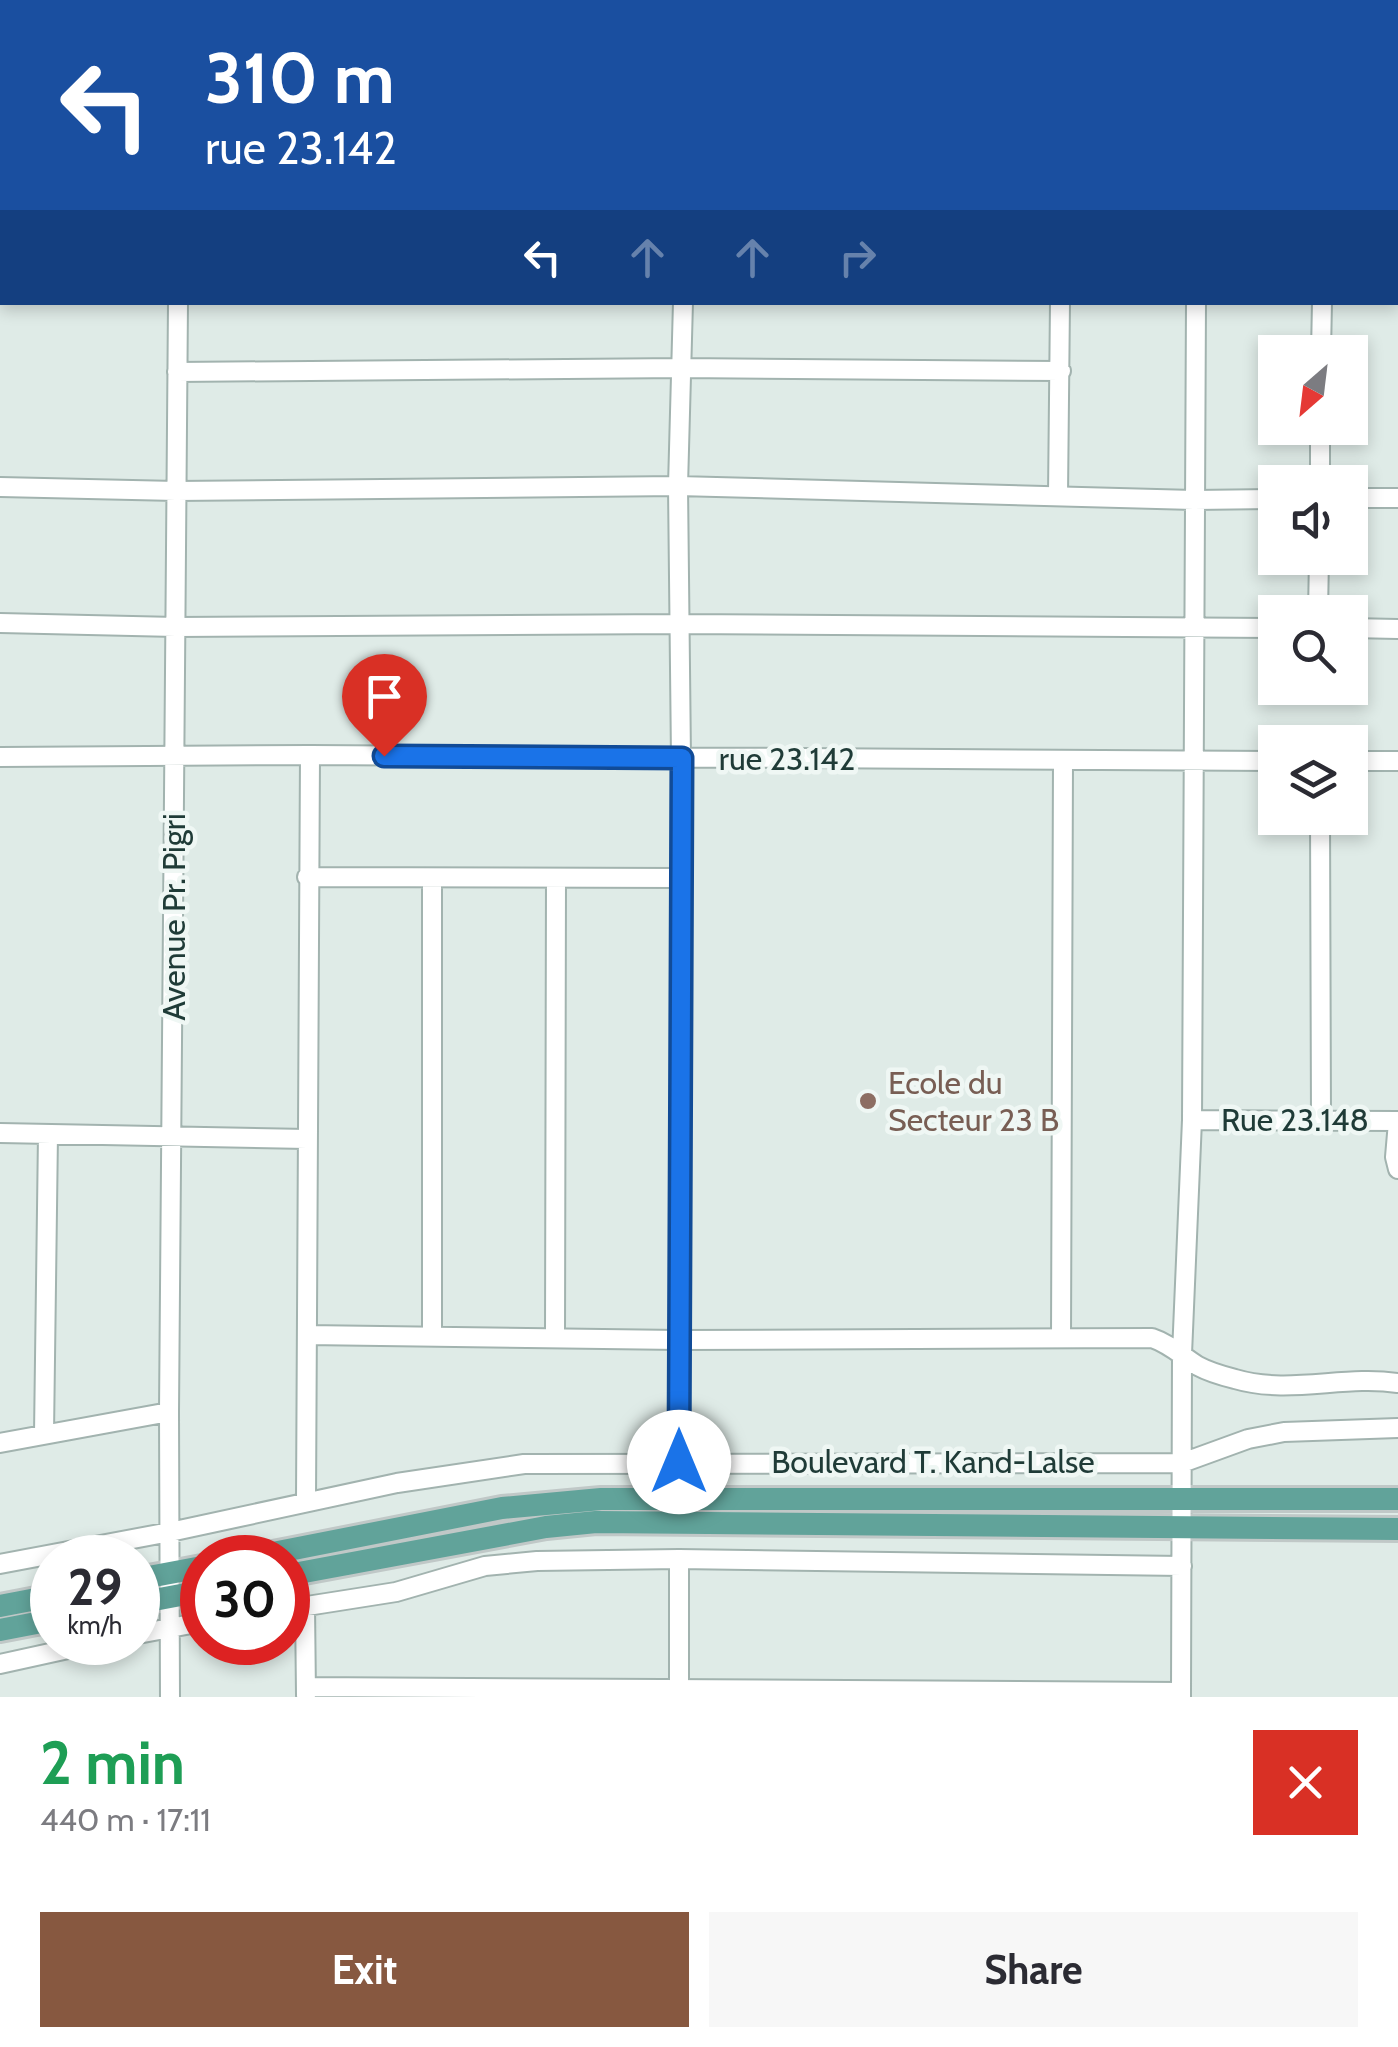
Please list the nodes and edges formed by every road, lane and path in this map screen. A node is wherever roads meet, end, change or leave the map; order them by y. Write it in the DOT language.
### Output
graph roads {
  1 [pos="178,305"];
  2 [pos="684,305"];
  3 [pos="1060,305"];
  4 [pos="1196,305"];
  5 [pos="1322,305"];
  6 [pos="1321,335"];
  7 [pos="682,368"];
  8 [pos="177,372"];
  9 [pos="1061,372"];
  10 [pos="678,486"];
  11 [pos="0,487"];
  12 [pos="176,491"];
  13 [pos="1058,495"];
  14 [pos="1368,498"];
  15 [pos="1398,498"];
  16 [pos="1258,499"];
  17 [pos="1194,500"];
  18 [pos="0,623"];
  19 [pos="678,624"];
  20 [pos="176,627"];
  21 [pos="1195,628"];
  22 [pos="1258,628"];
  23 [pos="1368,628"];
  24 [pos="1398,629"];
  25 [pos="310,755"];
  26 [pos="0,758"];
  27 [pos="174,758"];
  28 [pos="682,758"];
  29 [pos="1063,760"];
  30 [pos="1258,760"];
  31 [pos="1368,760"];
  32 [pos="1193,761"];
  33 [pos="1398,761"];
  34 [pos="1320,835"];
  35 [pos="307,876"];
  36 [pos="680,878"];
  37 [pos="432,879"];
  38 [pos="556,879"];
  39 [pos="1192,1120"];
  40 [pos="1321,1120"];
  41 [pos="1398,1121"];
  42 [pos="0,1134"];
  43 [pos="48,1134"];
  44 [pos="172,1136"];
  45 [pos="306,1138"];
  46 [pos="1398,1169"];
  47 [pos="307,1335"];
  48 [pos="432,1335"];
  49 [pos="556,1338"];
  50 [pos="1061,1338"];
  51 [pos="679,1340"];
  52 [pos="1182,1354"];
  53 [pos="1398,1383"];
  54 [pos="169,1412"];
  55 [pos="1398,1428"];
  56 [pos="44,1434"];
  57 [pos="0,1442"];
  58 [pos="679,1462"];
  59 [pos="1182,1463"];
  60 [pos="1182,1498"];
  61 [pos="1398,1499"];
  62 [pos="306,1501"];
  63 [pos="1182,1528"];
  64 [pos="1398,1529"];
  65 [pos="170,1532"];
  66 [pos="310,1546"];
  67 [pos="678,1559"];
  68 [pos="0,1564"];
  69 [pos="1182,1566"];
  70 [pos="310,1571"];
  71 [pos="180,1579"];
  72 [pos="160,1584"];
  73 [pos="169,1585"];
  74 [pos="180,1587"];
  75 [pos="160,1590"];
  76 [pos="30,1600"];
  77 [pos="310,1605"];
  78 [pos="0,1606"];
  79 [pos="30,1624"];
  80 [pos="180,1625"];
  81 [pos="170,1627"];
  82 [pos="160,1629"];
  83 [pos="0,1630"];
  84 [pos="30,1657"];
  85 [pos="0,1664"];
  86 [pos="303,1665"];
  87 [pos="306,1692"];
  88 [pos="433,1692"];
  89 [pos="555,1693"];
  90 [pos="679,1693"];
  91 [pos="940,1694"];
  92 [pos="1059,1695"];
  93 [pos="1182,1695"];
  94 [pos="170,1697"];
  1 -- 8 [label="street, Avenue Pr. Pigri"];
  2 -- 7 [label="street"];
  3 -- 9 [label="street"];
  4 -- 17 [label="street"];
  5 -- 6 [label="street"];
  7 -- 8 [label="street"];
  7 -- 9 [label="street"];
  7 -- 10 [label="street"];
  8 -- 12 [label="street, Avenue Pr. Pigri"];
  9 -- 13 [label="street"];
  10 -- 12 [label="street"];
  10 -- 13 [label="street"];
  10 -- 19 [label="street"];
  11 -- 12 [label="street"];
  12 -- 20 [label="street, Avenue Pr. Pigri"];
  13 -- 17 [label="street"];
  14 -- 15 [label="street"];
  16 -- 17 [label="street"];
  17 -- 21 [label="street"];
  18 -- 20 [label="street"];
  19 -- 20 [label="street"];
  19 -- 21 [label="street"];
  19 -- 28 [label="street"];
  20 -- 27 [label="street, Avenue Pr. Pigri"];
  21 -- 22 [label="street"];
  21 -- 32 [label="street"];
  23 -- 24 [label="street"];
  25 -- 27 [label="street, rue 23.142"];
  25 -- 28 [label="street, rue 23.142"];
  25 -- 35 [label="street"];
  26 -- 27 [label="street, rue 23.142"];
  27 -- 44 [label="street, Avenue Pr. Pigri"];
  28 -- 29 [label="street, rue 23.142"];
  28 -- 36 [label="street"];
  29 -- 32 [label="street, rue 23.142"];
  29 -- 50 [label="street"];
  30 -- 32 [label="street, rue 23.142"];
  31 -- 33 [label="street"];
  32 -- 39 [label="street"];
  34 -- 40 [label="street"];
  35 -- 37 [label="street"];
  35 -- 45 [label="street"];
  36 -- 38 [label="street"];
  36 -- 51 [label="street"];
  37 -- 38 [label="street"];
  37 -- 48 [label="street"];
  38 -- 49 [label="street"];
  39 -- 40 [label="street, Rue 23.148"];
  39 -- 52 [label="street"];
  40 -- 41 [label="street, Rue 23.148"];
  41 -- 46 [label="street"];
  42 -- 43 [label="street"];
  43 -- 44 [label="street"];
  43 -- 56 [label="street"];
  44 -- 45 [label="street"];
  44 -- 54 [label="street, Avenue Pr. Pigri"];
  45 -- 47 [label="street"];
  47 -- 48 [label="street"];
  47 -- 62 [label="street"];
  48 -- 49 [label="street"];
  49 -- 51 [label="street"];
  50 -- 51 [label="street"];
  50 -- 52 [label="street"];
  51 -- 58 [label="street"];
  52 -- 53 [label="street"];
  52 -- 59 [label="street"];
  54 -- 56 [label="street"];
  54 -- 65 [label="street, Avenue Pr. Pigri"];
  55 -- 59 [label="street, Boulevard T. Kand-Lalse"];
  56 -- 57 [label="street"];
  58 -- 59 [label="street, Boulevard T. Kand-Lalse"];
  58 -- 62 [label="street, Boulevard T. Kand-Lalse"];
  59 -- 60 [label="street"];
  60 -- 61 [label="main road"];
  60 -- 63 [label="street"];
  60 -- 66 [label="main road"];
  62 -- 65 [label="street, Boulevard T. Kand-Lalse"];
  63 -- 64 [label="main road"];
  63 -- 69 [label="street"];
  63 -- 70 [label="main road"];
  65 -- 68 [label="street, Boulevard T. Kand-Lalse"];
  65 -- 73 [label="street, Avenue Pr. Pigri"];
  67 -- 69 [label="street"];
  67 -- 77 [label="street"];
  67 -- 90 [label="street"];
  69 -- 93 [label="street"];
  71 -- 73 [label="main road"];
  72 -- 73 [label="main road"];
  73 -- 74 [label="main road"];
  73 -- 75 [label="main road"];
  73 -- 81 [label="street, Avenue Pr. Pigri"];
  76 -- 78 [label="main road"];
  79 -- 83 [label="main road"];
  80 -- 81 [label="street"];
  81 -- 82 [label="street"];
  81 -- 94 [label="street, Avenue Pr. Pigri"];
  84 -- 85 [label="street"];
  86 -- 87 [label="street"];
  87 -- 88 [label="street"];
  88 -- 89 [label="street"];
  89 -- 90 [label="street"];
  90 -- 91 [label="street"];
  91 -- 92 [label="street"];
  92 -- 93 [label="street"];
}
